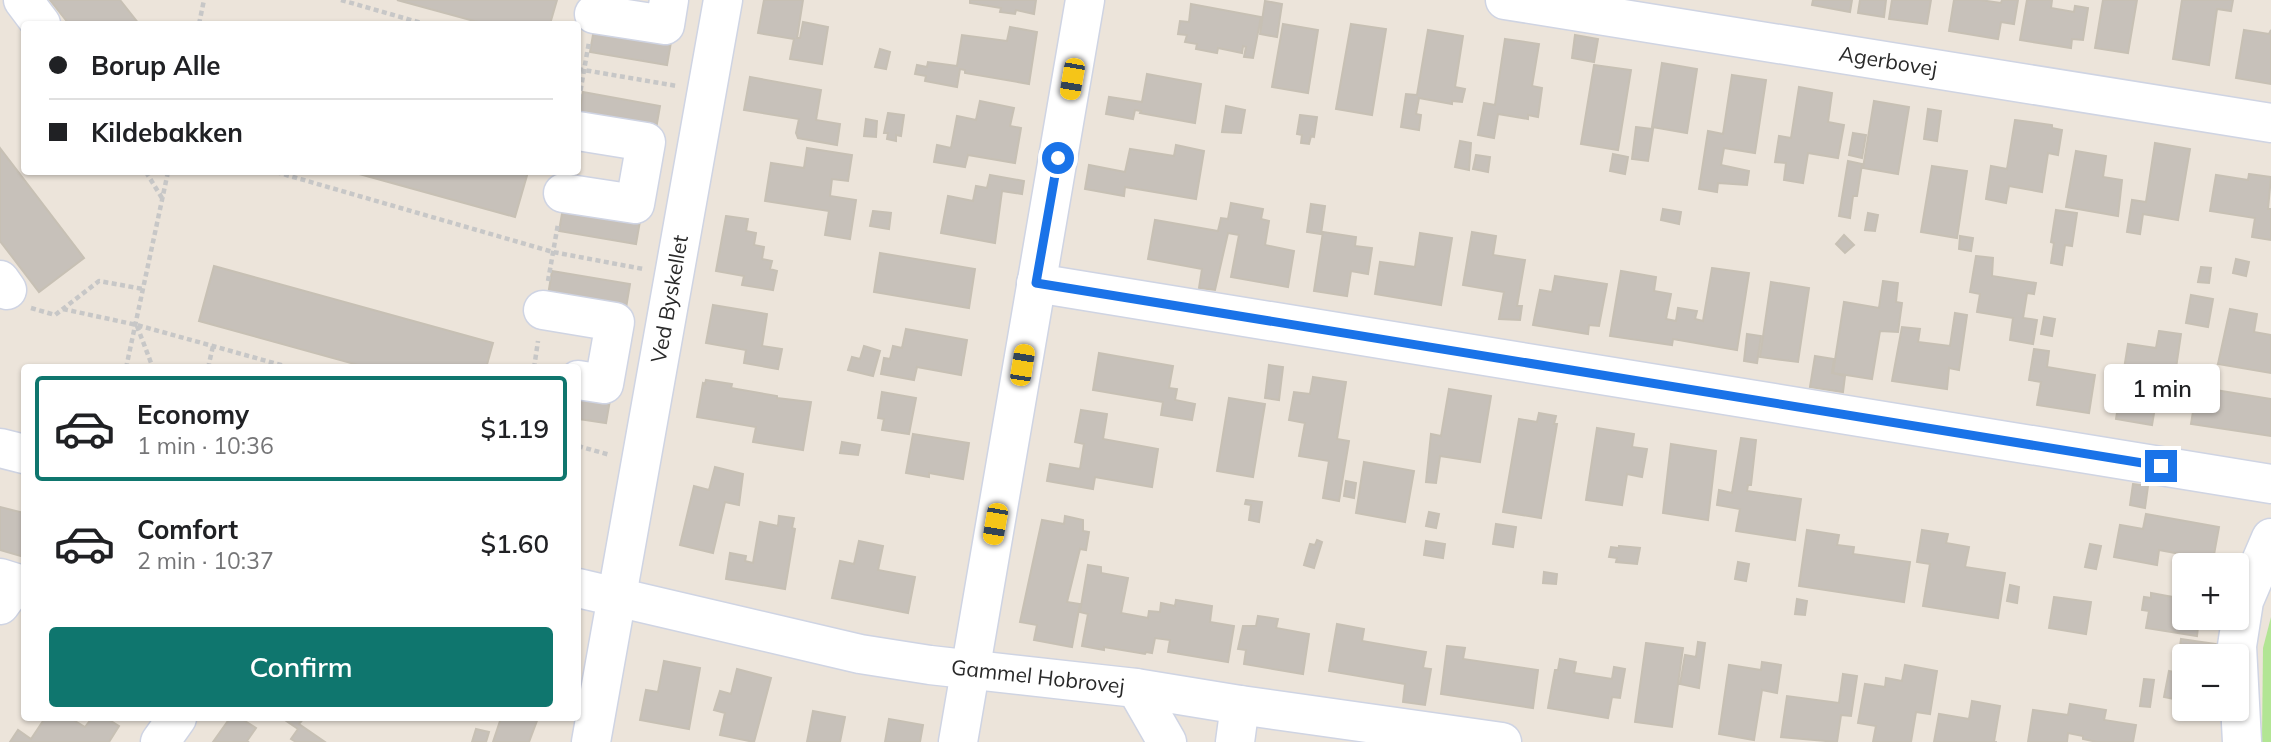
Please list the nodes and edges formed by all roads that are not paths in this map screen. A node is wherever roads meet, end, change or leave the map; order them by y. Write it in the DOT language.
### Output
graph roads {
  1 [pos="23,0"];
  2 [pos="669,0"];
  3 [pos="721,0"];
  4 [pos="1085,0"];
  5 [pos="1505,0"];
  6 [pos="594,14"];
  7 [pos="39,21"];
  8 [pos="2271,123"];
  9 [pos="581,131"];
  10 [pos="640,175"];
  11 [pos="690,183"];
  12 [pos="563,193"];
  13 [pos="1036,283"];
  14 [pos="543,310"];
  15 [pos="610,352"];
  16 [pos="659,362"];
  17 [pos="581,380"];
  18 [pos="0,448"];
  19 [pos="21,453"];
  20 [pos="2271,484"];
  21 [pos="2271,538"];
  22 [pos="0,578"];
  23 [pos="581,589"];
  24 [pos="617,597"];
  25 [pos="0,605"];
  26 [pos="969,670"];
  27 [pos="1136,688"];
  28 [pos="175,721"];
  29 [pos="1238,724"];
  30 [pos="160,742"];
  31 [pos="591,742"];
  32 [pos="957,742"];
  33 [pos="1167,742"];
  34 [pos="1502,742"];
  35 [pos="2242,742"];
  1 -- 7 [label="street"];
  2 -- 6 [label="street"];
  3 -- 11 [label="street, Ved Byskellet"];
  4 -- 13 [label="street"];
  5 -- 8 [label="street, Agerbovej"];
  9 -- 10 [label="street"];
  10 -- 11 [label="street"];
  10 -- 12 [label="street"];
  11 -- 16 [label="street, Ved Byskellet"];
  13 -- 20 [label="street"];
  13 -- 26 [label="street"];
  14 -- 15 [label="street"];
  15 -- 16 [label="street"];
  15 -- 17 [label="street"];
  16 -- 24 [label="street, Ved Byskellet"];
  18 -- 19 [label="street"];
  21 -- 35 [label="street"];
  22 -- 25 [label="street"];
  23 -- 24 [label="street, Gammel Hobrovej"];
  24 -- 26 [label="street, Gammel Hobrovej"];
  24 -- 31 [label="street, Ved Byskellet"];
  26 -- 27 [label="street, Gammel Hobrovej"];
  26 -- 32 [label="street"];
  27 -- 29 [label="street, Gammel Hobrovej"];
  27 -- 33 [label="street"];
  28 -- 30 [label="street"];
  29 -- 34 [label="street, Gammel Hobrovej"];
}
